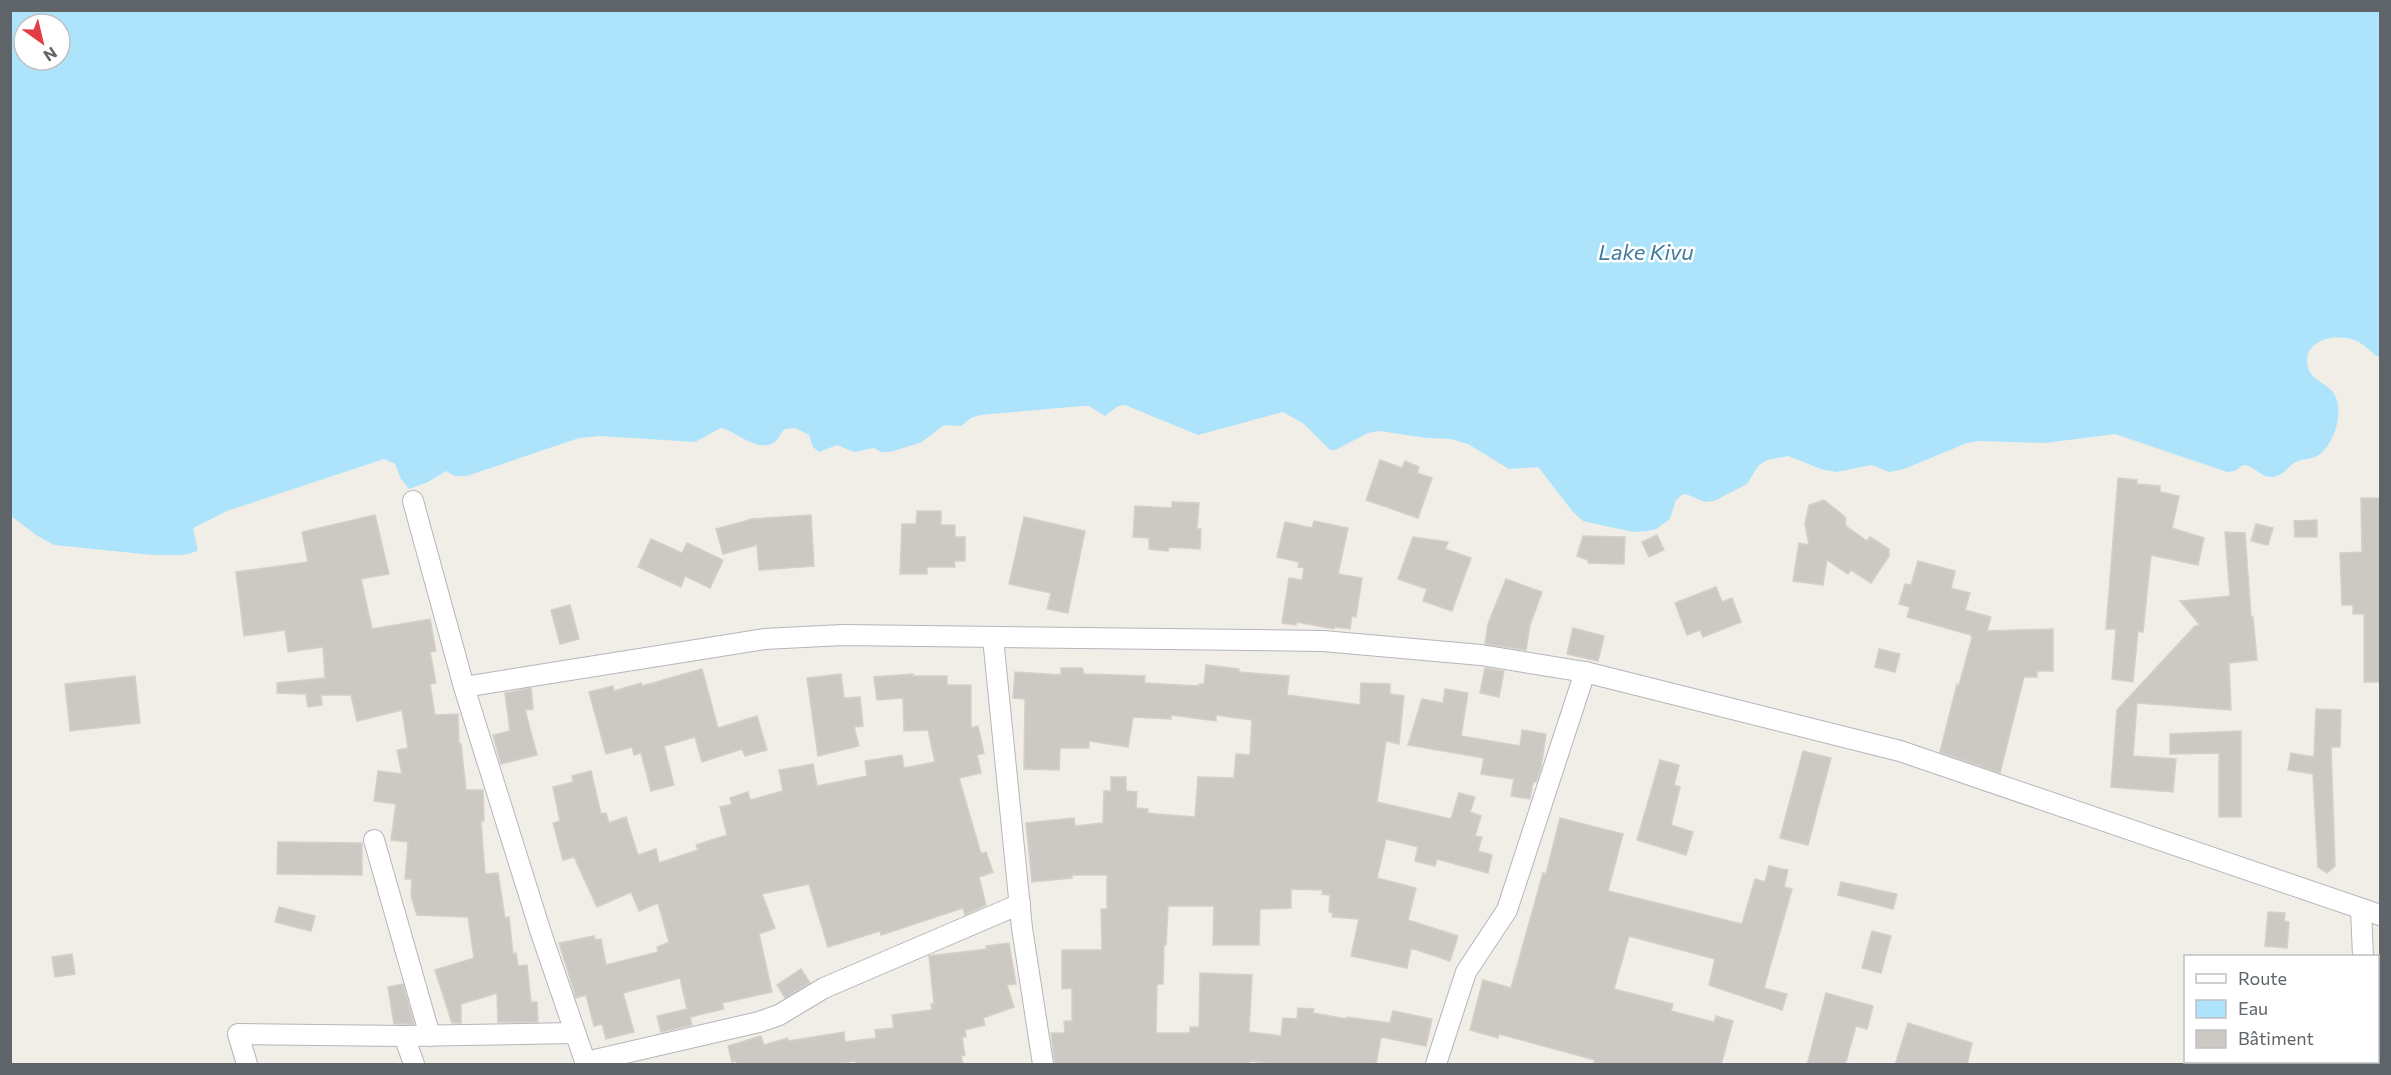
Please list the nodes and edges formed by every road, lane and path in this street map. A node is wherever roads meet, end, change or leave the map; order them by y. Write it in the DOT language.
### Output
graph roads {
  1 [pos="413,501"];
  2 [pos="993,638"];
  3 [pos="1585,672"];
  4 [pos="464,687"];
  5 [pos="375,840"];
  6 [pos="1020,904"];
  7 [pos="2361,909"];
  8 [pos="2380,915"];
  9 [pos="2363,955"];
  10 [pos="575,1033"];
  11 [pos="404,1036"];
  12 [pos="430,1036"];
  13 [pos="586,1064"];
  14 [pos="247,1065"];
  15 [pos="414,1065"];
  16 [pos="1043,1065"];
  17 [pos="1436,1065"];
  1 -- 4 [label="street"];
  2 -- 3 [label="street"];
  2 -- 4 [label="street"];
  2 -- 6 [label="street"];
  3 -- 7 [label="street"];
  3 -- 17 [label="street"];
  4 -- 10 [label="street"];
  5 -- 12 [label="street"];
  6 -- 13 [label="street"];
  6 -- 16 [label="street"];
  7 -- 8 [label="street"];
  7 -- 9 [label="street"];
  10 -- 12 [label="street"];
  10 -- 13 [label="street"];
  11 -- 12 [label="street"];
  11 -- 14 [label="street"];
  11 -- 15 [label="street"];
}
